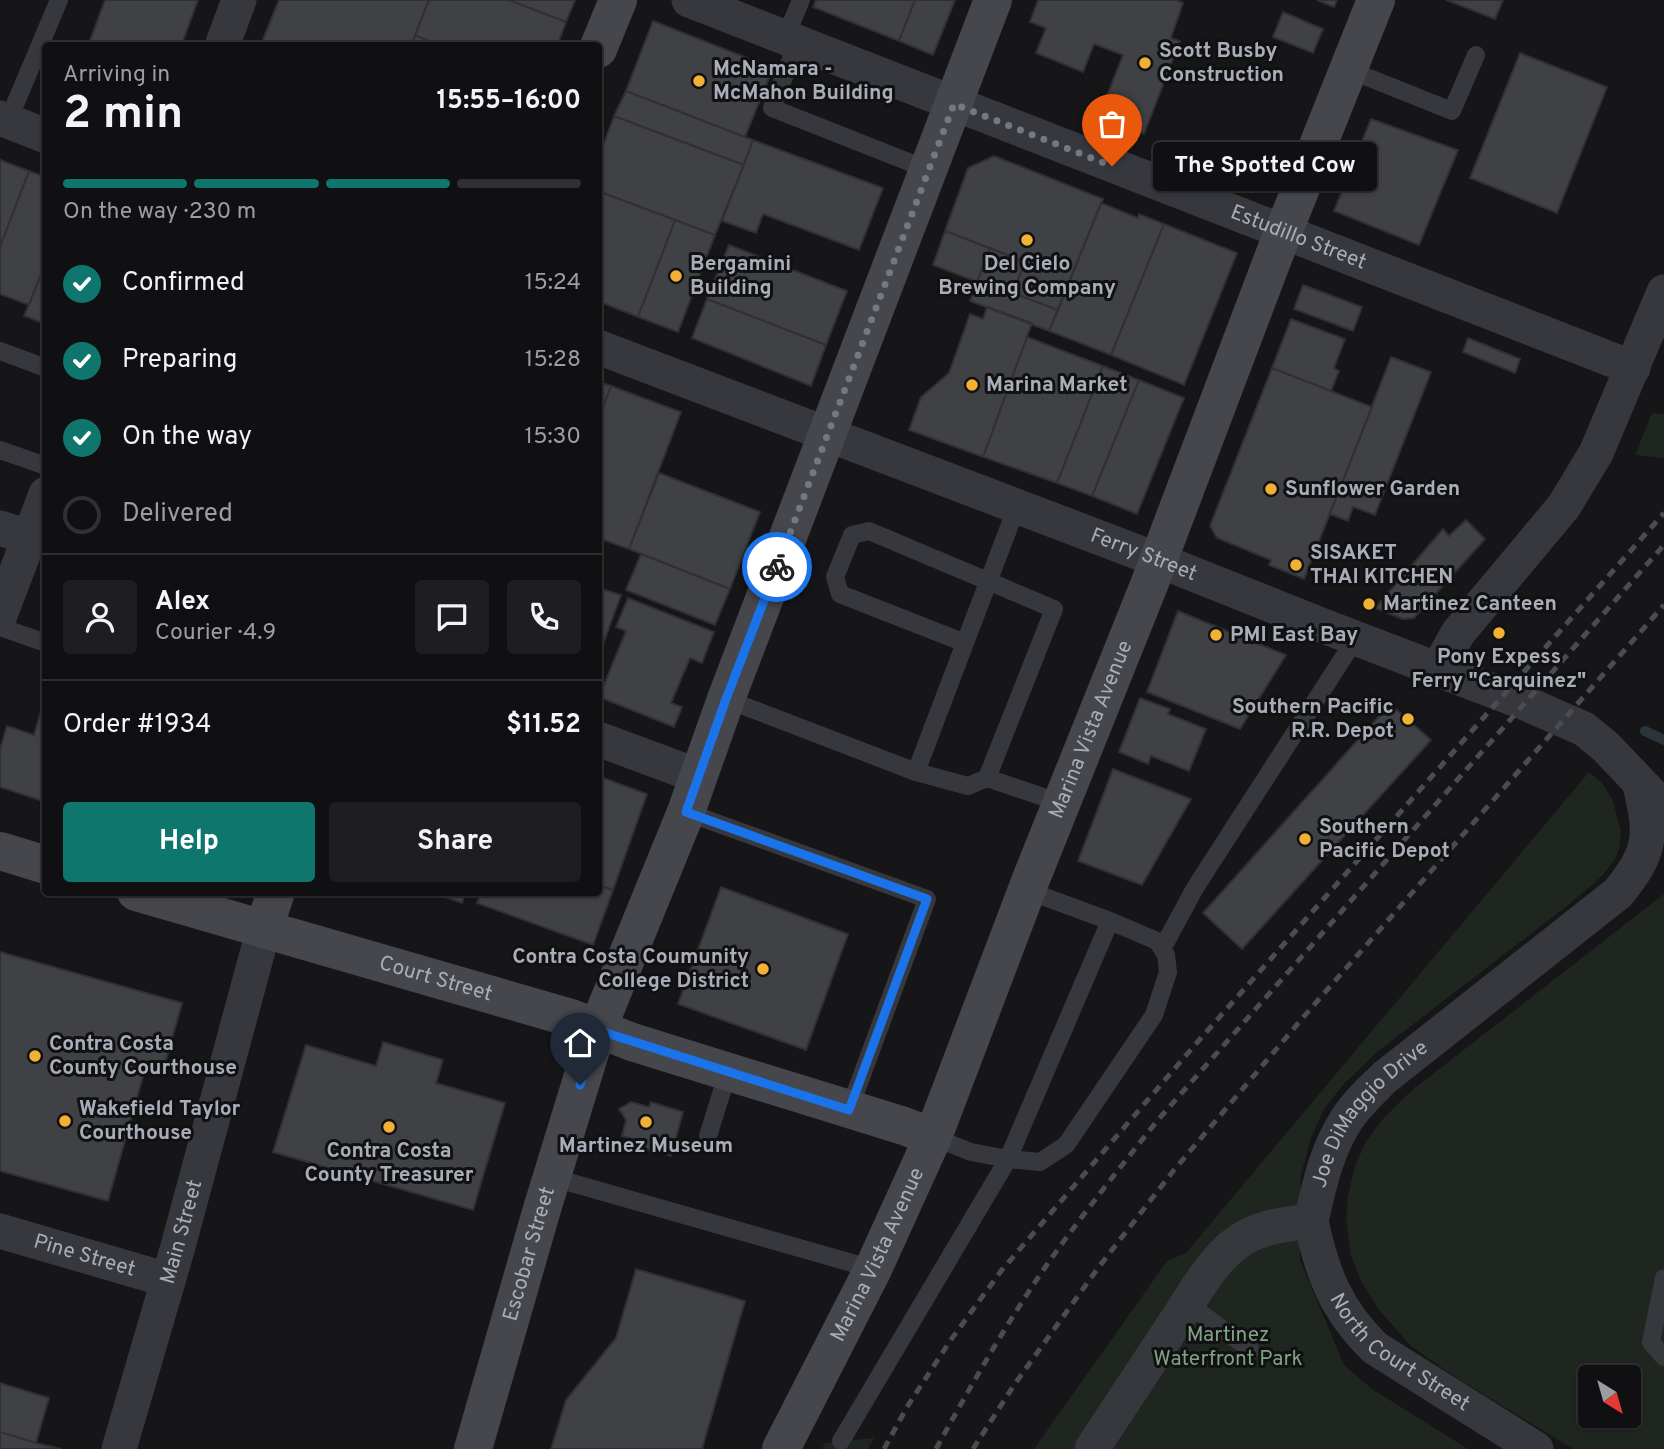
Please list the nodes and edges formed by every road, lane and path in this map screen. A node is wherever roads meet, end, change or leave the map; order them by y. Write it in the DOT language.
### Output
graph roads {
  1 [pos="59,0"];
  2 [pos="239,0"];
  3 [pos="618,0"];
  4 [pos="689,0"];
  5 [pos="801,0"];
  6 [pos="993,0"];
  7 [pos="1376,0"];
  8 [pos="791,40"];
  9 [pos="223,42"];
  10 [pos="601,42"];
  11 [pos="1476,55"];
  12 [pos="1347,69"];
  13 [pos="954,104"];
  14 [pos="4,120"];
  15 [pos="42,134"];
  16 [pos="929,170"];
  17 [pos="1283,233"];
  18 [pos="1664,292"];
  19 [pos="602,348"];
  20 [pos="0,351"];
  21 [pos="42,367"];
  22 [pos="1633,368"];
  23 [pos="829,434"];
  24 [pos="0,450"];
  25 [pos="42,465"];
  26 [pos="42,502"];
  27 [pos="1017,506"];
  28 [pos="25,536"];
  29 [pos="1158,560"];
  30 [pos="988,580"];
  31 [pos="0,615"];
  32 [pos="0,627"];
  33 [pos="1356,638"];
  34 [pos="42,642"];
  35 [pos="965,643"];
  36 [pos="1438,669"];
  37 [pos="726,699"];
  38 [pos="602,740"];
  39 [pos="916,772"];
  40 [pos="698,776"];
  41 [pos="987,778"];
  42 [pos="1652,796"];
  43 [pos="1061,803"];
  44 [pos="686,812"];
  45 [pos="0,851"];
  46 [pos="42,864"];
  47 [pos="1026,890"];
  48 [pos="149,896"];
  49 [pos="275,896"];
  50 [pos="1110,920"];
  51 [pos="264,928"];
  52 [pos="1162,948"];
  53 [pos="597,1030"];
  54 [pos="728,1072"];
  55 [pos="849,1110"];
  56 [pos="708,1136"];
  57 [pos="933,1137"];
  58 [pos="1008,1159"];
  59 [pos="551,1177"];
  60 [pos="1311,1221"];
  61 [pos="0,1231"];
  62 [pos="873,1269"];
  63 [pos="1664,1278"];
  64 [pos="168,1280"];
  65 [pos="1188,1304"];
  66 [pos="1251,1350"];
  67 [pos="1664,1357"];
  68 [pos="841,1441"];
  69 [pos="119,1449"];
  70 [pos="473,1449"];
  71 [pos="781,1449"];
  72 [pos="1092,1449"];
  73 [pos="1536,1449"];
  1 -- 14 [label="lane"];
  2 -- 9 [label="street"];
  3 -- 10 [label="main road"];
  4 -- 8 [label="street, Estudillo Street"];
  5 -- 8 [label="lane"];
  6 -- 13 [label="main road, Escobar Street"];
  7 -- 12 [label="main road, Marina Vista Avenue"];
  8 -- 13 [label="street, Estudillo Street"];
  8 -- 16 [label="lane"];
  11 -- 12 [label="lane"];
  12 -- 17 [label="main road, Marina Vista Avenue"];
  13 -- 16 [label="main road, Escobar Street"];
  13 -- 17 [label="street, Estudillo Street"];
  14 -- 15 [label="street"];
  16 -- 23 [label="main road, Escobar Street"];
  17 -- 22 [label="street, Estudillo Street"];
  17 -- 29 [label="main road, Marina Vista Avenue"];
  18 -- 22 [label="street"];
  19 -- 23 [label="street, Ferry Street"];
  20 -- 21 [label="lane"];
  22 -- 36 [label="street"];
  23 -- 27 [label="street, Ferry Street"];
  23 -- 37 [label="main road, Escobar Street"];
  24 -- 25 [label="lane"];
  26 -- 28 [label="street"];
  27 -- 29 [label="street, Ferry Street"];
  27 -- 30 [label="lane"];
  28 -- 31 [label="street"];
  29 -- 33 [label="street, Ferry Street"];
  29 -- 43 [label="main road, Marina Vista Avenue"];
  30 -- 35 [label="lane"];
  30 -- 35 [label="lane"];
  30 -- 41 [label="lane"];
  32 -- 34 [label="lane"];
  33 -- 36 [label="street, Ferry Street"];
  33 -- 52 [label="lane"];
  35 -- 39 [label="lane"];
  36 -- 42 [label="street, Ferry Street"];
  37 -- 39 [label="lane"];
  37 -- 40 [label="main road, Escobar Street"];
  38 -- 40 [label="street"];
  39 -- 41 [label="lane"];
  40 -- 44 [label="main road, Escobar Street"];
  41 -- 43 [label="lane"];
  42 -- 60 [label="street, Joe DiMaggio Drive"];
  43 -- 47 [label="main road, Marina Vista Avenue"];
  44 -- 53 [label="main road, Escobar Street"];
  44 -- 55 [label="lane"];
  45 -- 46 [label="main road"];
  47 -- 50 [label="lane"];
  47 -- 57 [label="main road, Marina Vista Avenue"];
  48 -- 51 [label="main road, Court Street"];
  49 -- 51 [label="main road, Main Street"];
  50 -- 52 [label="lane"];
  50 -- 58 [label="lane"];
  51 -- 53 [label="main road, Court Street"];
  51 -- 64 [label="street, Main Street"];
  52 -- 58 [label="lane"];
  53 -- 54 [label="main road, Court Street"];
  53 -- 59 [label="main road, Escobar Street"];
  54 -- 55 [label="main road, Court Street"];
  54 -- 56 [label="lane"];
  55 -- 57 [label="main road, Court Street"];
  57 -- 58 [label="lane"];
  57 -- 62 [label="main road, Marina Vista Avenue"];
  58 -- 68 [label="lane"];
  59 -- 62 [label="lane"];
  59 -- 70 [label="main road, Escobar Street"];
  60 -- 65 [label="street, Joe DiMaggio Drive"];
  60 -- 73 [label="street, North Court Street"];
  61 -- 64 [label="street, Pine Street"];
  62 -- 71 [label="main road, Marina Vista Avenue"];
  63 -- 67 [label="lane"];
  64 -- 69 [label="street, Main Street"];
  65 -- 66 [label="lane"];
  65 -- 72 [label="street, Joe DiMaggio Drive"];
}
